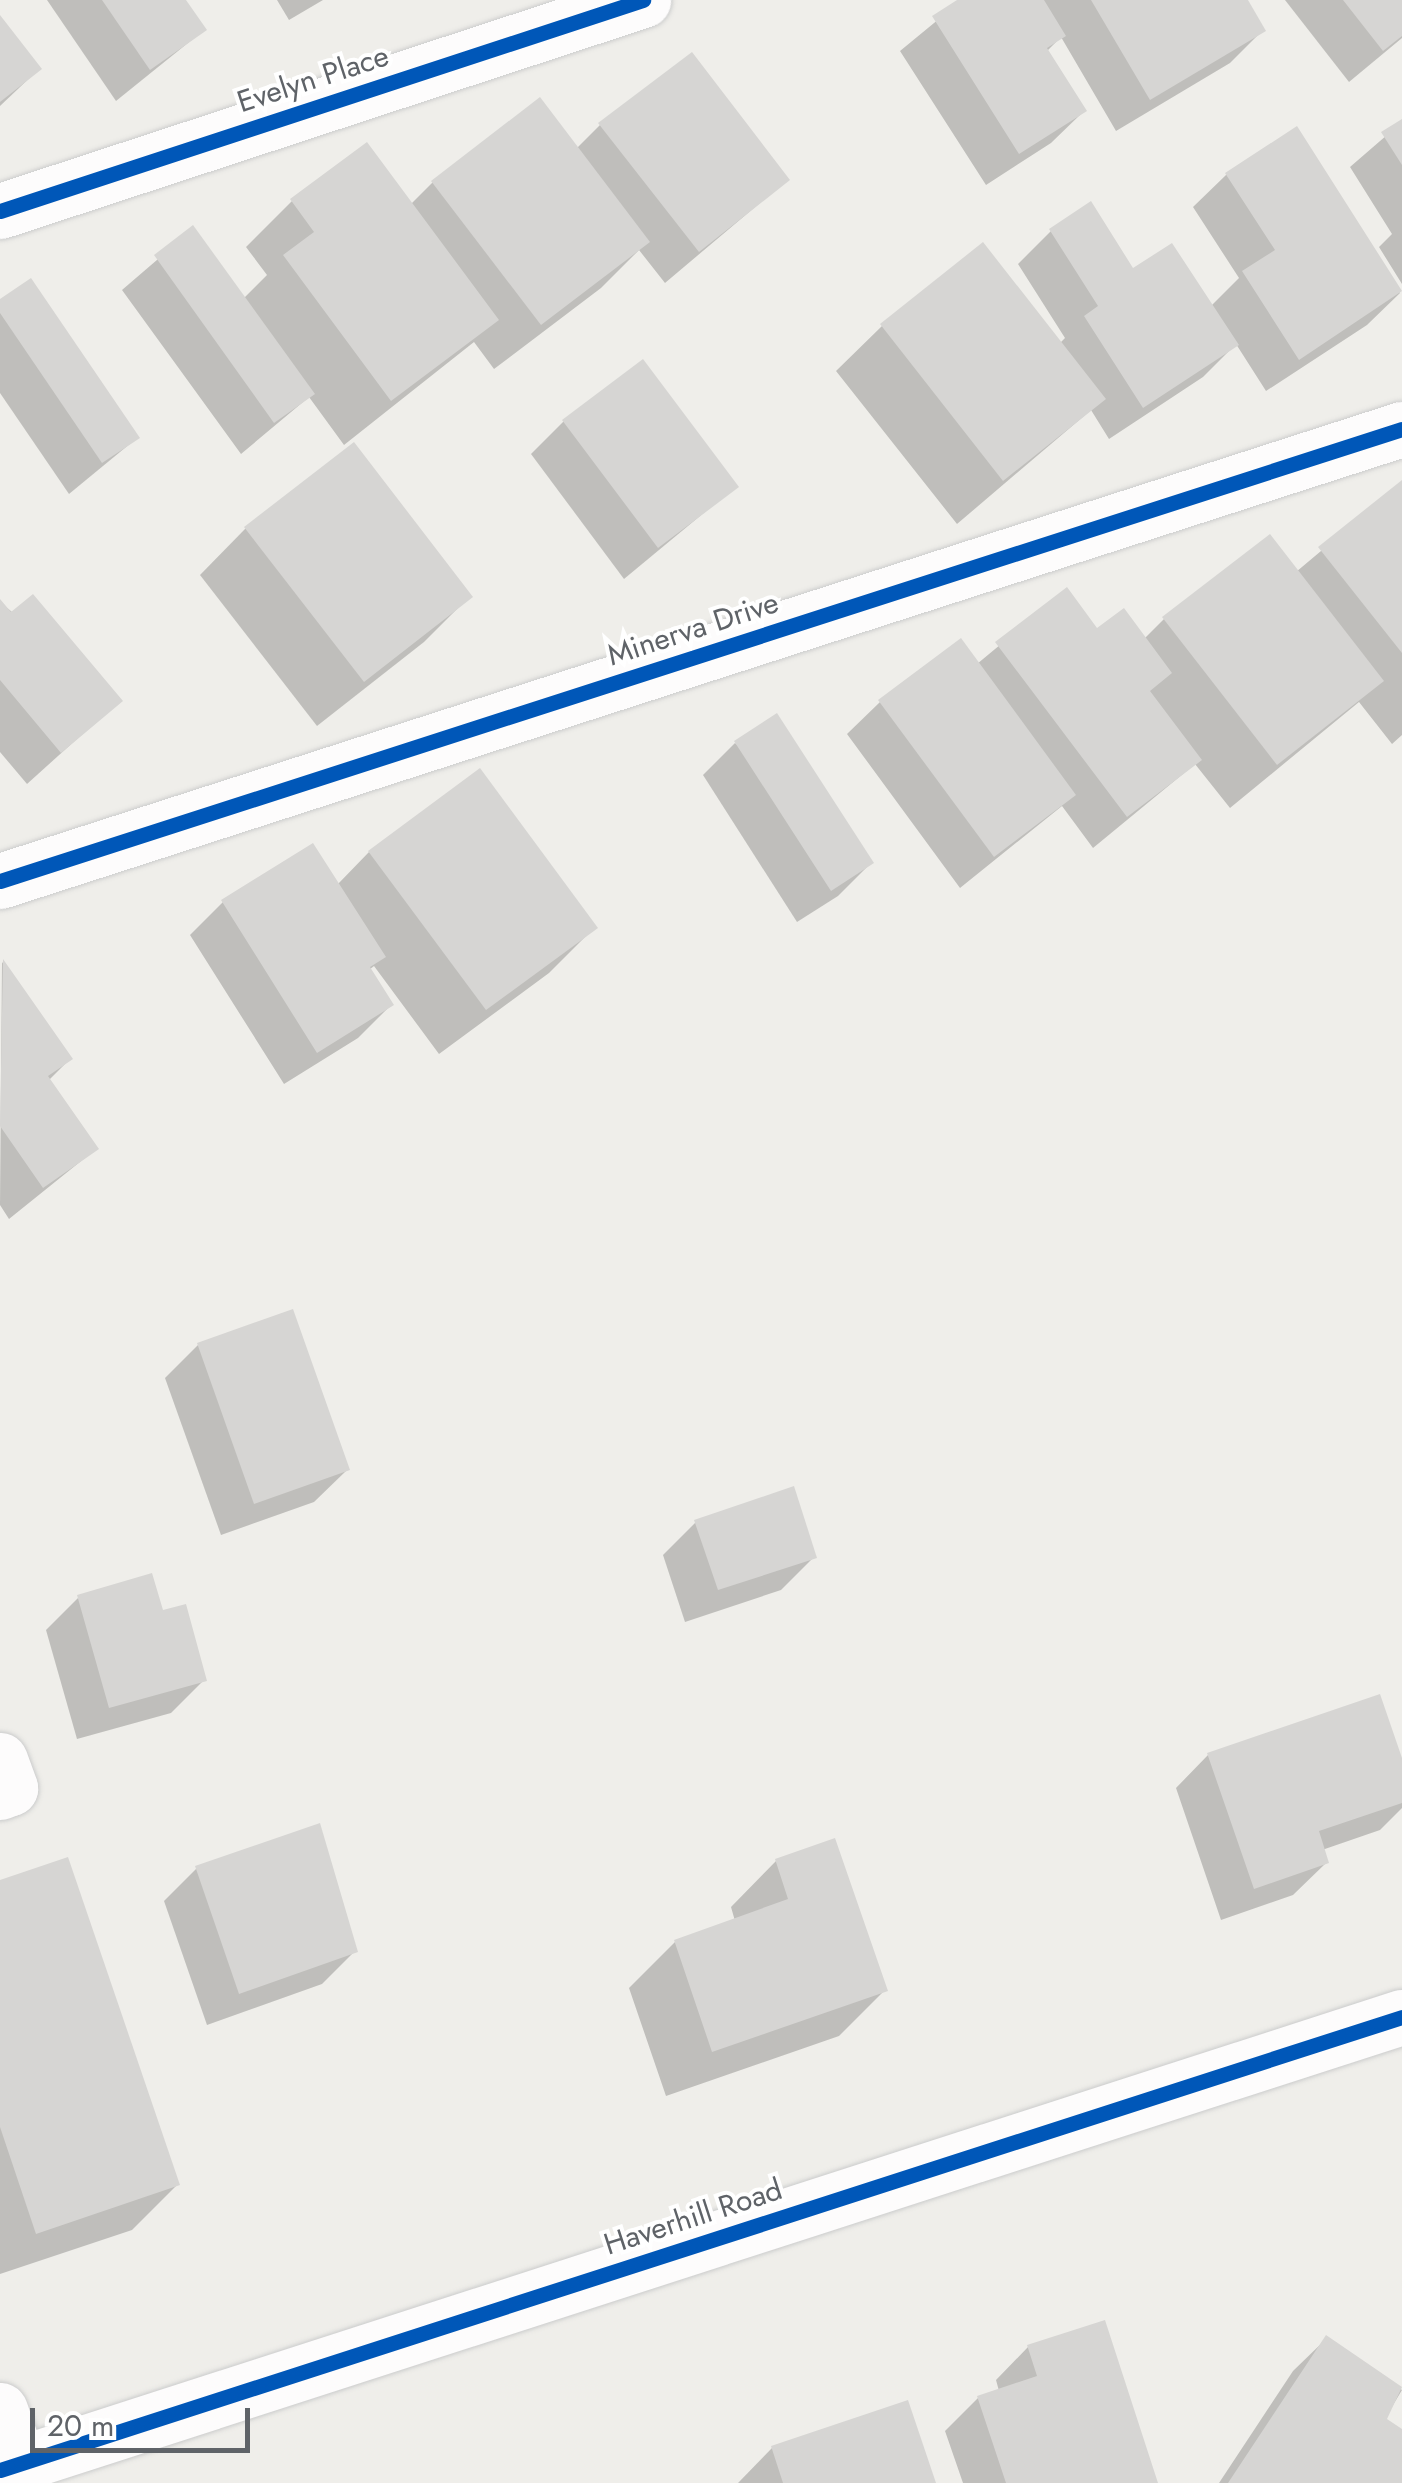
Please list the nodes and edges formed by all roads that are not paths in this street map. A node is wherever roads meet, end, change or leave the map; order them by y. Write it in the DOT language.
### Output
graph roads {
  1 [pos="643,0"];
  2 [pos="0,210"];
  3 [pos="1402,429"];
  4 [pos="0,881"];
  5 [pos="0,1760"];
  6 [pos="0,1792"];
  7 [pos="1402,2017"];
  8 [pos="0,2410"];
  9 [pos="9,2467"];
  1 -- 2 [label="street, Evelyn Place"];
  3 -- 4 [label="street, Minerva Drive"];
  5 -- 6 [label="street"];
  7 -- 9 [label="street, Haverhill Road"];
  8 -- 9 [label="street"];
}
